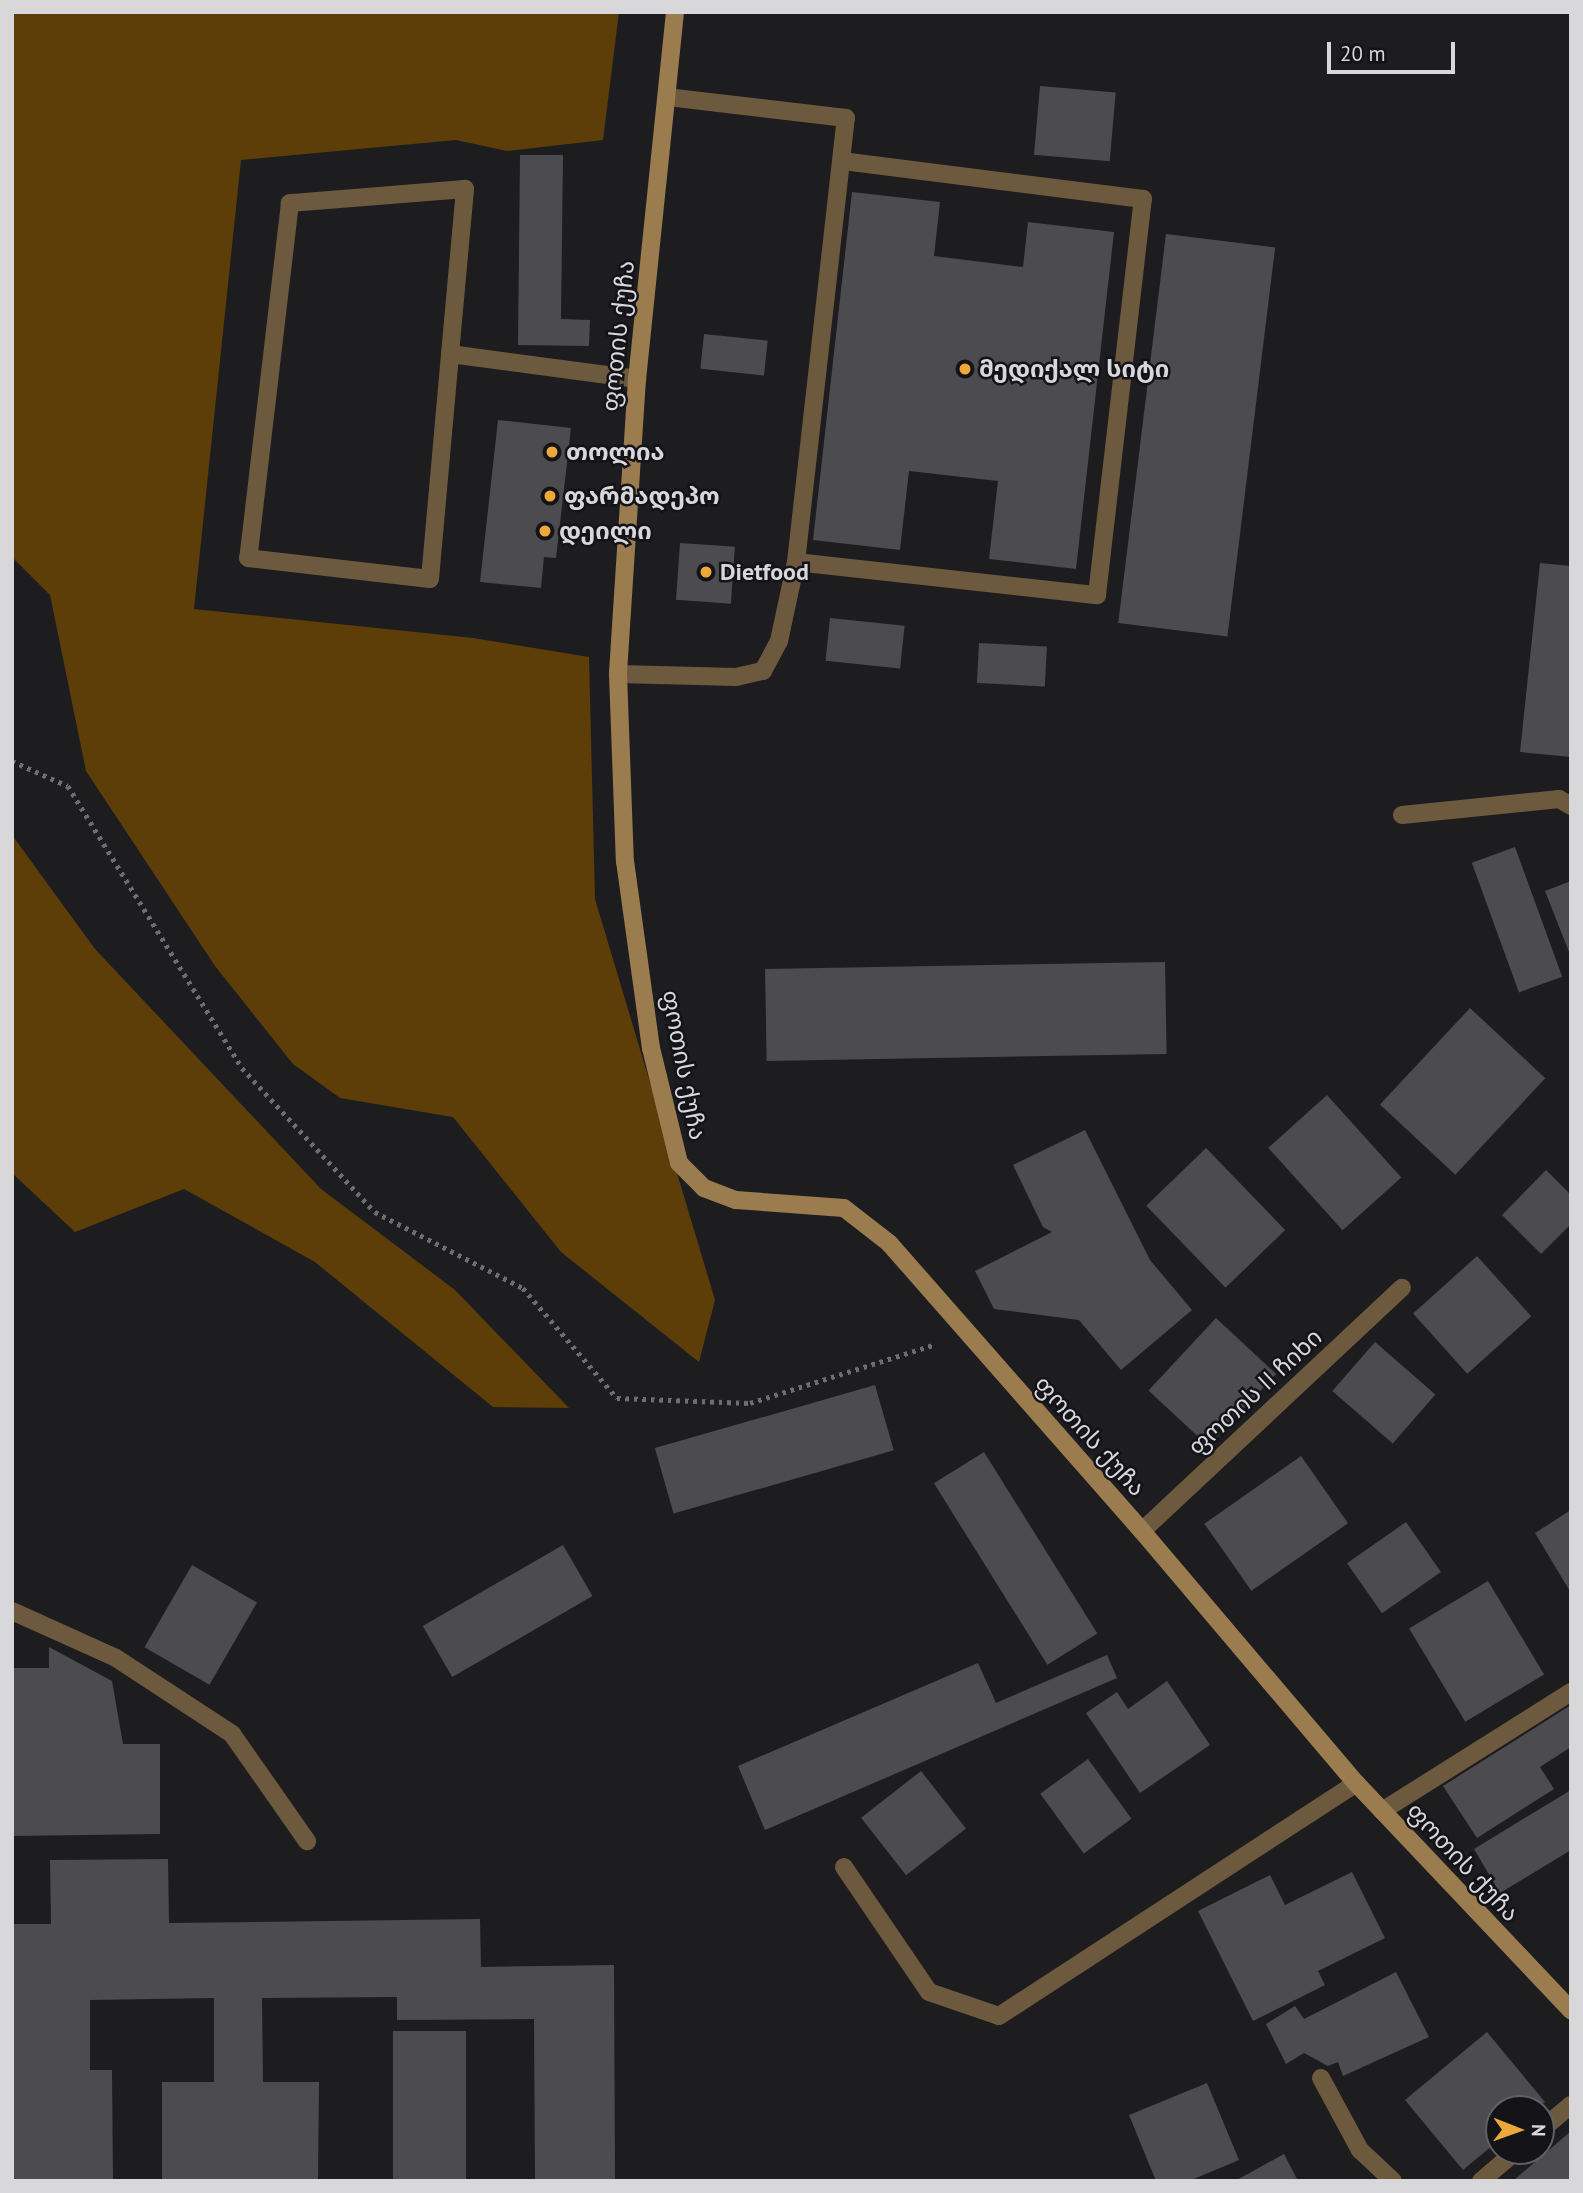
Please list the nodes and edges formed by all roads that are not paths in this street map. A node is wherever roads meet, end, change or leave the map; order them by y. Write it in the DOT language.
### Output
graph roads {
  1 [pos="675,12"];
  2 [pos="667,97"];
  3 [pos="841,161"];
  4 [pos="450,354"];
  5 [pos="637,379"];
  6 [pos="796,562"];
  7 [pos="618,674"];
  8 [pos="1571,806"];
  9 [pos="1402,815"];
  10 [pos="1402,1288"];
  11 [pos="1142,1531"];
  12 [pos="12,1611"];
  13 [pos="1571,1692"];
  14 [pos="1356,1783"];
  15 [pos="1382,1811"];
  16 [pos="307,1841"];
  17 [pos="844,1867"];
  18 [pos="1571,2010"];
  19 [pos="1321,2078"];
  20 [pos="1571,2105"];
  21 [pos="1555,2118"];
  22 [pos="1500,2165"];
  23 [pos="1393,2181"];
  24 [pos="1481,2181"];
  1 -- 2 [label="street, ფოთის ქუჩა"];
  2 -- 3 [label="street"];
  2 -- 5 [label="street, ფოთის ქუჩა"];
  3 -- 6 [label="street"];
  3 -- 6 [label="street"];
  4 -- 4 [label="street"];
  4 -- 5 [label="street"];
  5 -- 7 [label="street, ფოთის ქუჩა"];
  6 -- 7 [label="street"];
  7 -- 11 [label="street, ფოთის ქუჩა"];
  8 -- 9 [label="street"];
  10 -- 11 [label="street, ფოთის II ჩიხი"];
  11 -- 14 [label="street, ფოთის ქუჩა"];
  12 -- 16 [label="street"];
  13 -- 15 [label="street"];
  14 -- 15 [label="street, ფოთის ქუჩა"];
  14 -- 17 [label="street"];
  15 -- 18 [label="street, ფოთის ქუჩა"];
  19 -- 23 [label="street"];
  20 -- 21 [label="street"];
  22 -- 24 [label="street"];
}
